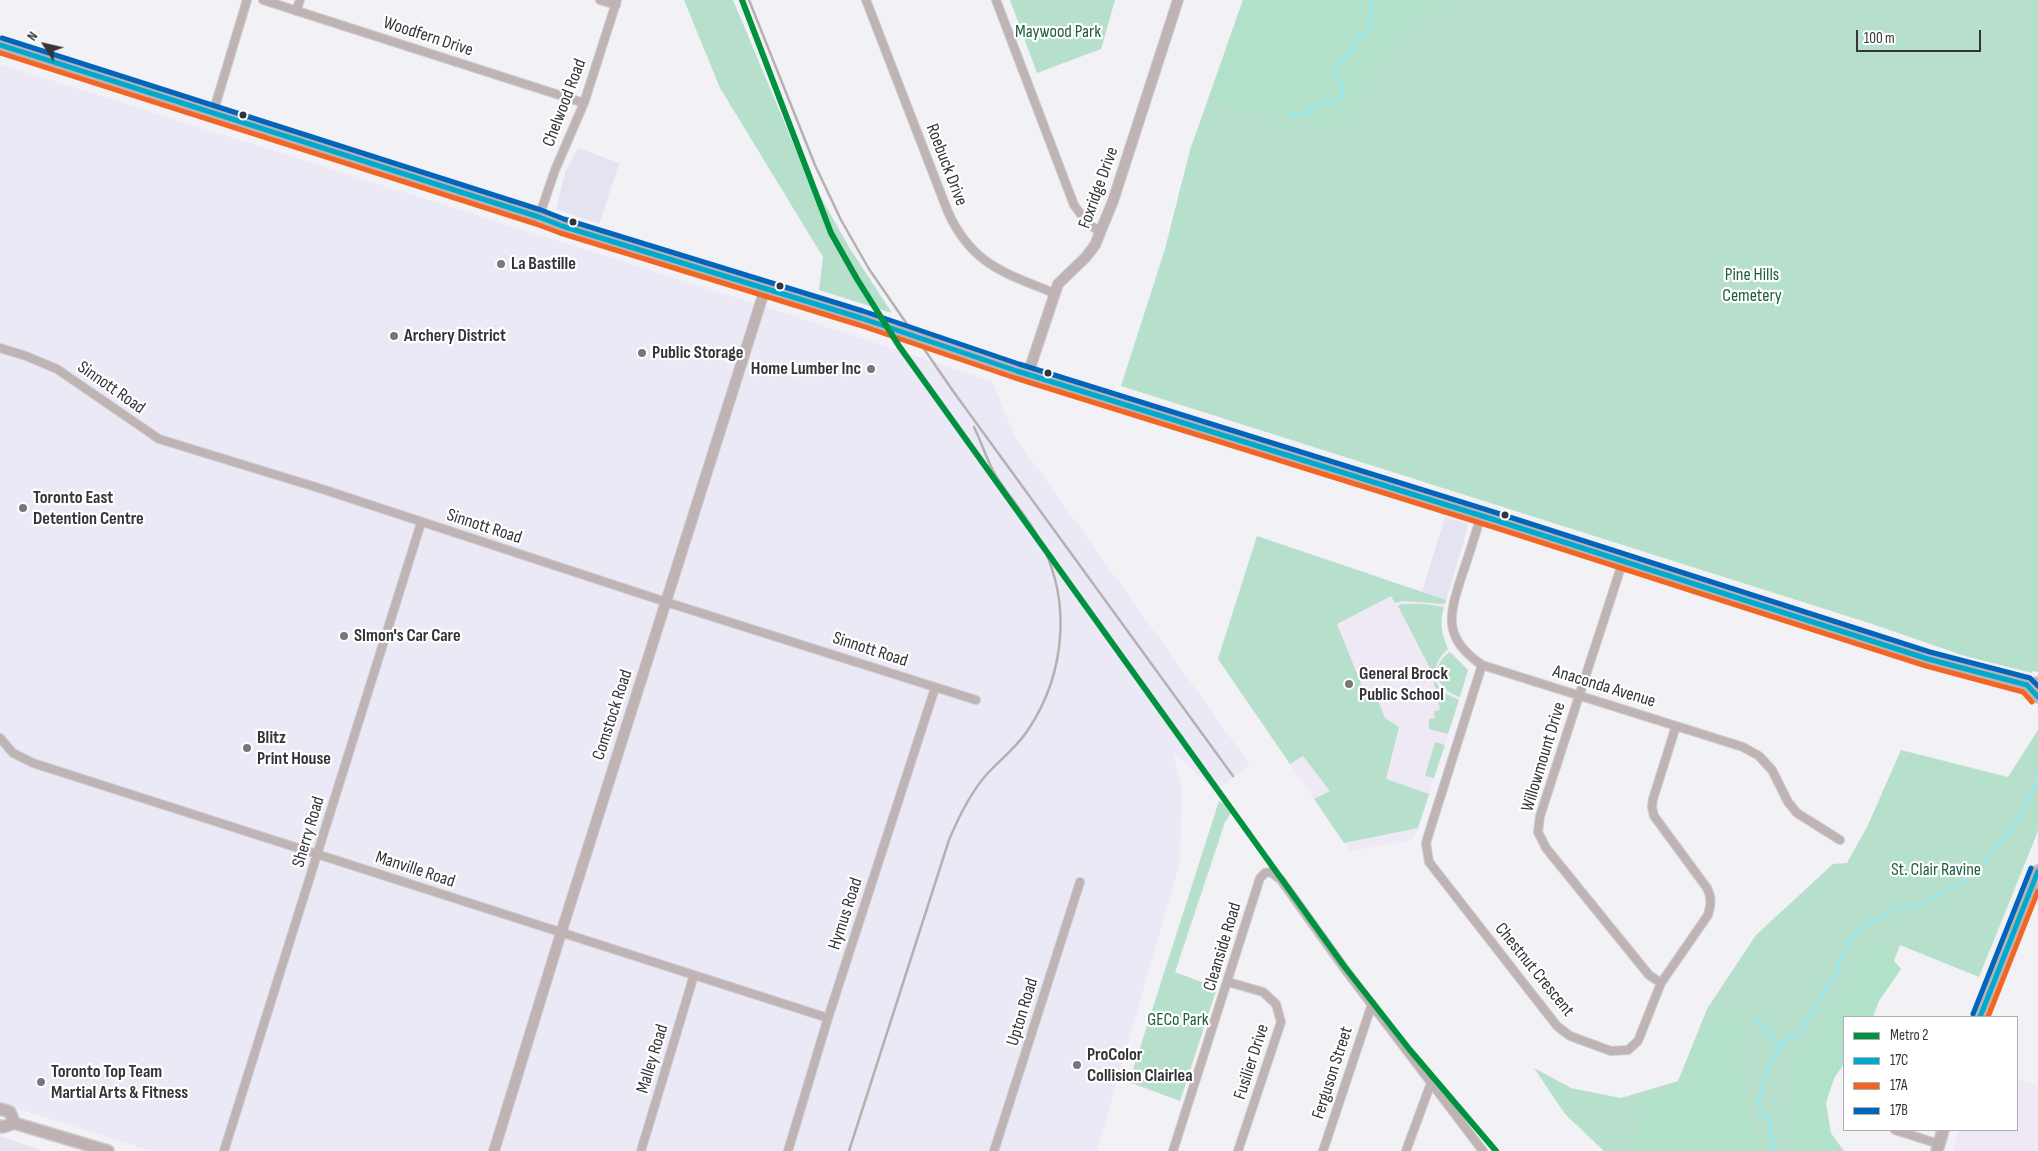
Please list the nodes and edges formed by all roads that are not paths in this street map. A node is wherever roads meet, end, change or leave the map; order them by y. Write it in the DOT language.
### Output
graph roads {
  1 [pos="247,0"];
  2 [pos="263,0"];
  3 [pos="300,0"];
  4 [pos="600,0"];
  5 [pos="866,0"];
  6 [pos="996,0"];
  7 [pos="1178,0"];
  8 [pos="616,2"];
  9 [pos="296,11"];
  10 [pos="0,45"];
  11 [pos="584,103"];
  12 [pos="212,113"];
  13 [pos="539,216"];
  14 [pos="1101,232"];
  15 [pos="765,290"];
  16 [pos="1054,293"];
  17 [pos="0,348"];
  18 [pos="1028,374"];
  19 [pos="1481,516"];
  20 [pos="421,523"];
  21 [pos="1623,561"];
  22 [pos="666,602"];
  23 [pos="1482,665"];
  24 [pos="2032,684"];
  25 [pos="935,688"];
  26 [pos="1578,694"];
  27 [pos="2038,697"];
  28 [pos="976,700"];
  29 [pos="1676,726"];
  30 [pos="0,738"];
  31 [pos="1840,840"];
  32 [pos="318,854"];
  33 [pos="2038,871"];
  34 [pos="1080,882"];
  35 [pos="2035,888"];
  36 [pos="561,932"];
  37 [pos="694,976"];
  38 [pos="1228,982"];
  39 [pos="1661,983"];
  40 [pos="1372,1004"];
  41 [pos="1980,1016"];
  42 [pos="828,1018"];
  43 [pos="1431,1083"];
  44 [pos="0,1109"];
  45 [pos="14,1123"];
  46 [pos="0,1126"];
  47 [pos="1897,1131"];
  48 [pos="1944,1131"];
  49 [pos="1938,1148"];
  50 [pos="108,1151"];
  51 [pos="224,1151"];
  52 [pos="494,1151"];
  53 [pos="641,1151"];
  54 [pos="788,1151"];
  55 [pos="994,1151"];
  56 [pos="1173,1151"];
  57 [pos="1238,1151"];
  58 [pos="1324,1151"];
  59 [pos="1406,1151"];
  60 [pos="1483,1151"];
  1 -- 12 [label="street"];
  2 -- 9 [label="street, Woodfern Drive"];
  3 -- 9 [label="street"];
  4 -- 8 [label="street"];
  5 -- 16 [label="street, Roebuck Drive"];
  6 -- 14 [label="street"];
  7 -- 14 [label="street, Foxridge Drive"];
  8 -- 11 [label="street, Chelwood Road"];
  9 -- 11 [label="street, Woodfern Drive"];
  10 -- 12 [label="main road"];
  11 -- 13 [label="street, Chelwood Road"];
  12 -- 13 [label="main road"];
  13 -- 15 [label="main road"];
  14 -- 16 [label="street, Foxridge Drive"];
  15 -- 18 [label="main road"];
  15 -- 22 [label="street, Comstock Road"];
  16 -- 18 [label="street, Foxridge Drive"];
  17 -- 20 [label="street, Sinnott Road"];
  18 -- 19 [label="main road"];
  19 -- 21 [label="main road"];
  19 -- 23 [label="street, Anaconda Avenue"];
  20 -- 22 [label="street, Sinnott Road"];
  20 -- 32 [label="street, Sherry Road"];
  21 -- 24 [label="main road"];
  21 -- 26 [label="street, Willowmount Drive"];
  22 -- 25 [label="street, Sinnott Road"];
  22 -- 36 [label="street, Comstock Road"];
  23 -- 26 [label="street, Anaconda Avenue"];
  23 -- 39 [label="street, Chestnut Crescent"];
  24 -- 27 [label="main road"];
  25 -- 28 [label="street, Sinnott Road"];
  25 -- 42 [label="street, Hymus Road"];
  26 -- 29 [label="street, Anaconda Avenue"];
  26 -- 39 [label="street, Willowmount Drive"];
  29 -- 31 [label="street, Anaconda Avenue"];
  29 -- 39 [label="street, Chestnut Crescent"];
  30 -- 32 [label="street, Manville Road"];
  32 -- 36 [label="street, Manville Road"];
  32 -- 51 [label="street, Sherry Road"];
  33 -- 35 [label="main road"];
  34 -- 55 [label="street, Upton Road"];
  35 -- 41 [label="main road"];
  36 -- 37 [label="street, Manville Road"];
  36 -- 52 [label="street, Comstock Road"];
  37 -- 42 [label="street, Manville Road"];
  37 -- 53 [label="street, Malley Road"];
  38 -- 40 [label="street, Cleanside Road"];
  38 -- 56 [label="street, Cleanside Road"];
  38 -- 57 [label="street, Fusilier Drive"];
  40 -- 43 [label="street"];
  40 -- 58 [label="street, Ferguson Street"];
  42 -- 54 [label="street, Hymus Road"];
  43 -- 59 [label="street"];
  43 -- 60 [label="street"];
  44 -- 45 [label="main road"];
  45 -- 46 [label="main road"];
  45 -- 50 [label="main road"];
  47 -- 49 [label="street"];
  48 -- 49 [label="main road"];
}
